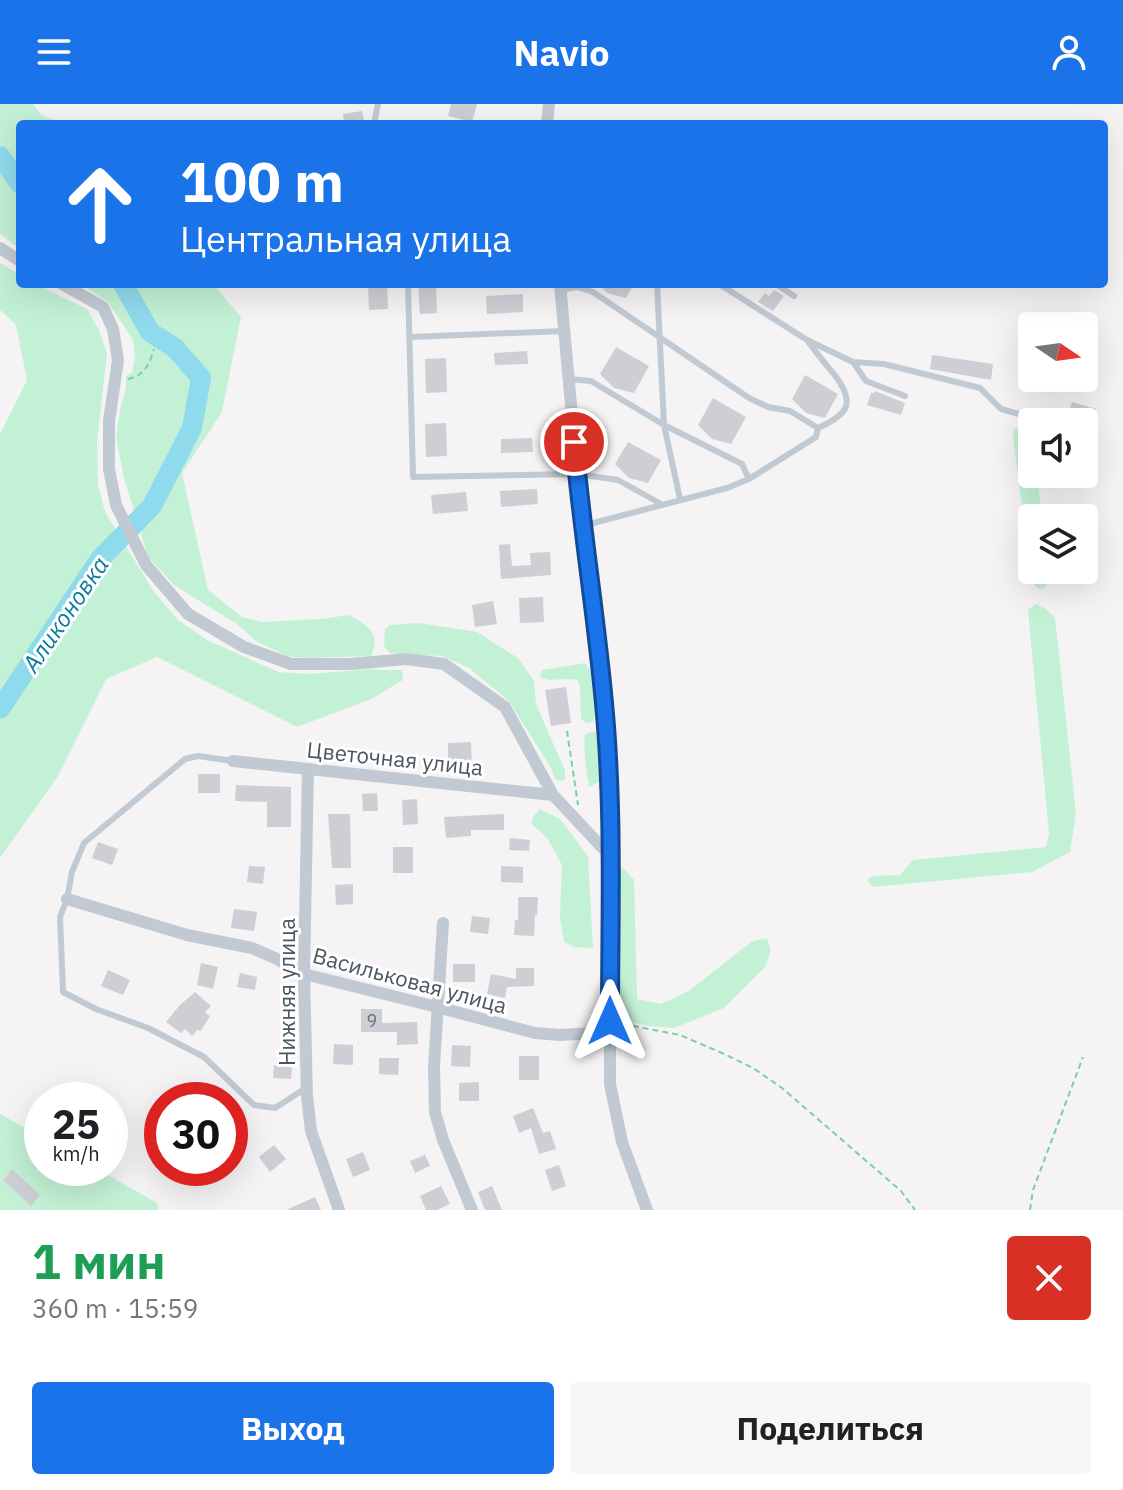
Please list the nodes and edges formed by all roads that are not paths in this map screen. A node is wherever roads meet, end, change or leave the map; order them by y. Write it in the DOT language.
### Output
graph roads {
  1 [pos="69,288"];
  2 [pos="408,288"];
  3 [pos="560,288"];
  4 [pos="580,288"];
  5 [pos="657,288"];
  6 [pos="725,288"];
  7 [pos="782,288"];
  8 [pos="794,296"];
  9 [pos="564,331"];
  10 [pos="659,336"];
  11 [pos="410,337"];
  12 [pos="807,340"];
  13 [pos="853,362"];
  14 [pos="569,379"];
  15 [pos="905,396"];
  16 [pos="1018,414"];
  17 [pos="664,425"];
  18 [pos="818,428"];
  19 [pos="577,474"];
  20 [pos="749,479"];
  21 [pos="680,499"];
  22 [pos="663,505"];
  23 [pos="582,526"];
  24 [pos="233,761"];
  25 [pos="308,769"];
  26 [pos="553,795"];
  27 [pos="611,857"];
  28 [pos="67,899"];
  29 [pos="443,923"];
  30 [pos="304,974"];
  31 [pos="437,1007"];
  32 [pos="611,1026"];
  33 [pos="306,1088"];
  34 [pos="339,1210"];
  35 [pos="472,1210"];
  36 [pos="647,1210"];
  1 -- 26 [label="street"];
  2 -- 11 [label="lane"];
  3 -- 9 [label="street"];
  4 -- 10 [label="lane"];
  5 -- 10 [label="lane"];
  6 -- 12 [label="lane"];
  7 -- 8 [label="lane"];
  9 -- 11 [label="lane"];
  9 -- 14 [label="street"];
  10 -- 17 [label="lane"];
  10 -- 18 [label="lane"];
  11 -- 19 [label="lane"];
  12 -- 13 [label="lane"];
  12 -- 18 [label="lane"];
  13 -- 15 [label="lane"];
  13 -- 16 [label="lane"];
  14 -- 17 [label="lane"];
  14 -- 19 [label="street"];
  17 -- 20 [label="lane"];
  17 -- 21 [label="lane"];
  18 -- 20 [label="lane"];
  19 -- 22 [label="lane"];
  19 -- 23 [label="street"];
  20 -- 21 [label="lane"];
  21 -- 22 [label="lane"];
  22 -- 23 [label="lane"];
  23 -- 27 [label="street"];
  24 -- 25 [label="street, Цветочная улица"];
  24 -- 28 [label="lane"];
  25 -- 26 [label="street, Цветочная улица"];
  25 -- 30 [label="street, Нижняя улица"];
  26 -- 27 [label="street"];
  27 -- 32 [label="street"];
  28 -- 30 [label="street, Васильковая улица"];
  28 -- 33 [label="lane"];
  29 -- 31 [label="street"];
  30 -- 31 [label="street, Васильковая улица"];
  30 -- 33 [label="street, Нижняя улица"];
  31 -- 32 [label="street, Васильковая улица"];
  31 -- 35 [label="street"];
  32 -- 36 [label="street"];
  33 -- 34 [label="street, Нижняя улица"];
}
